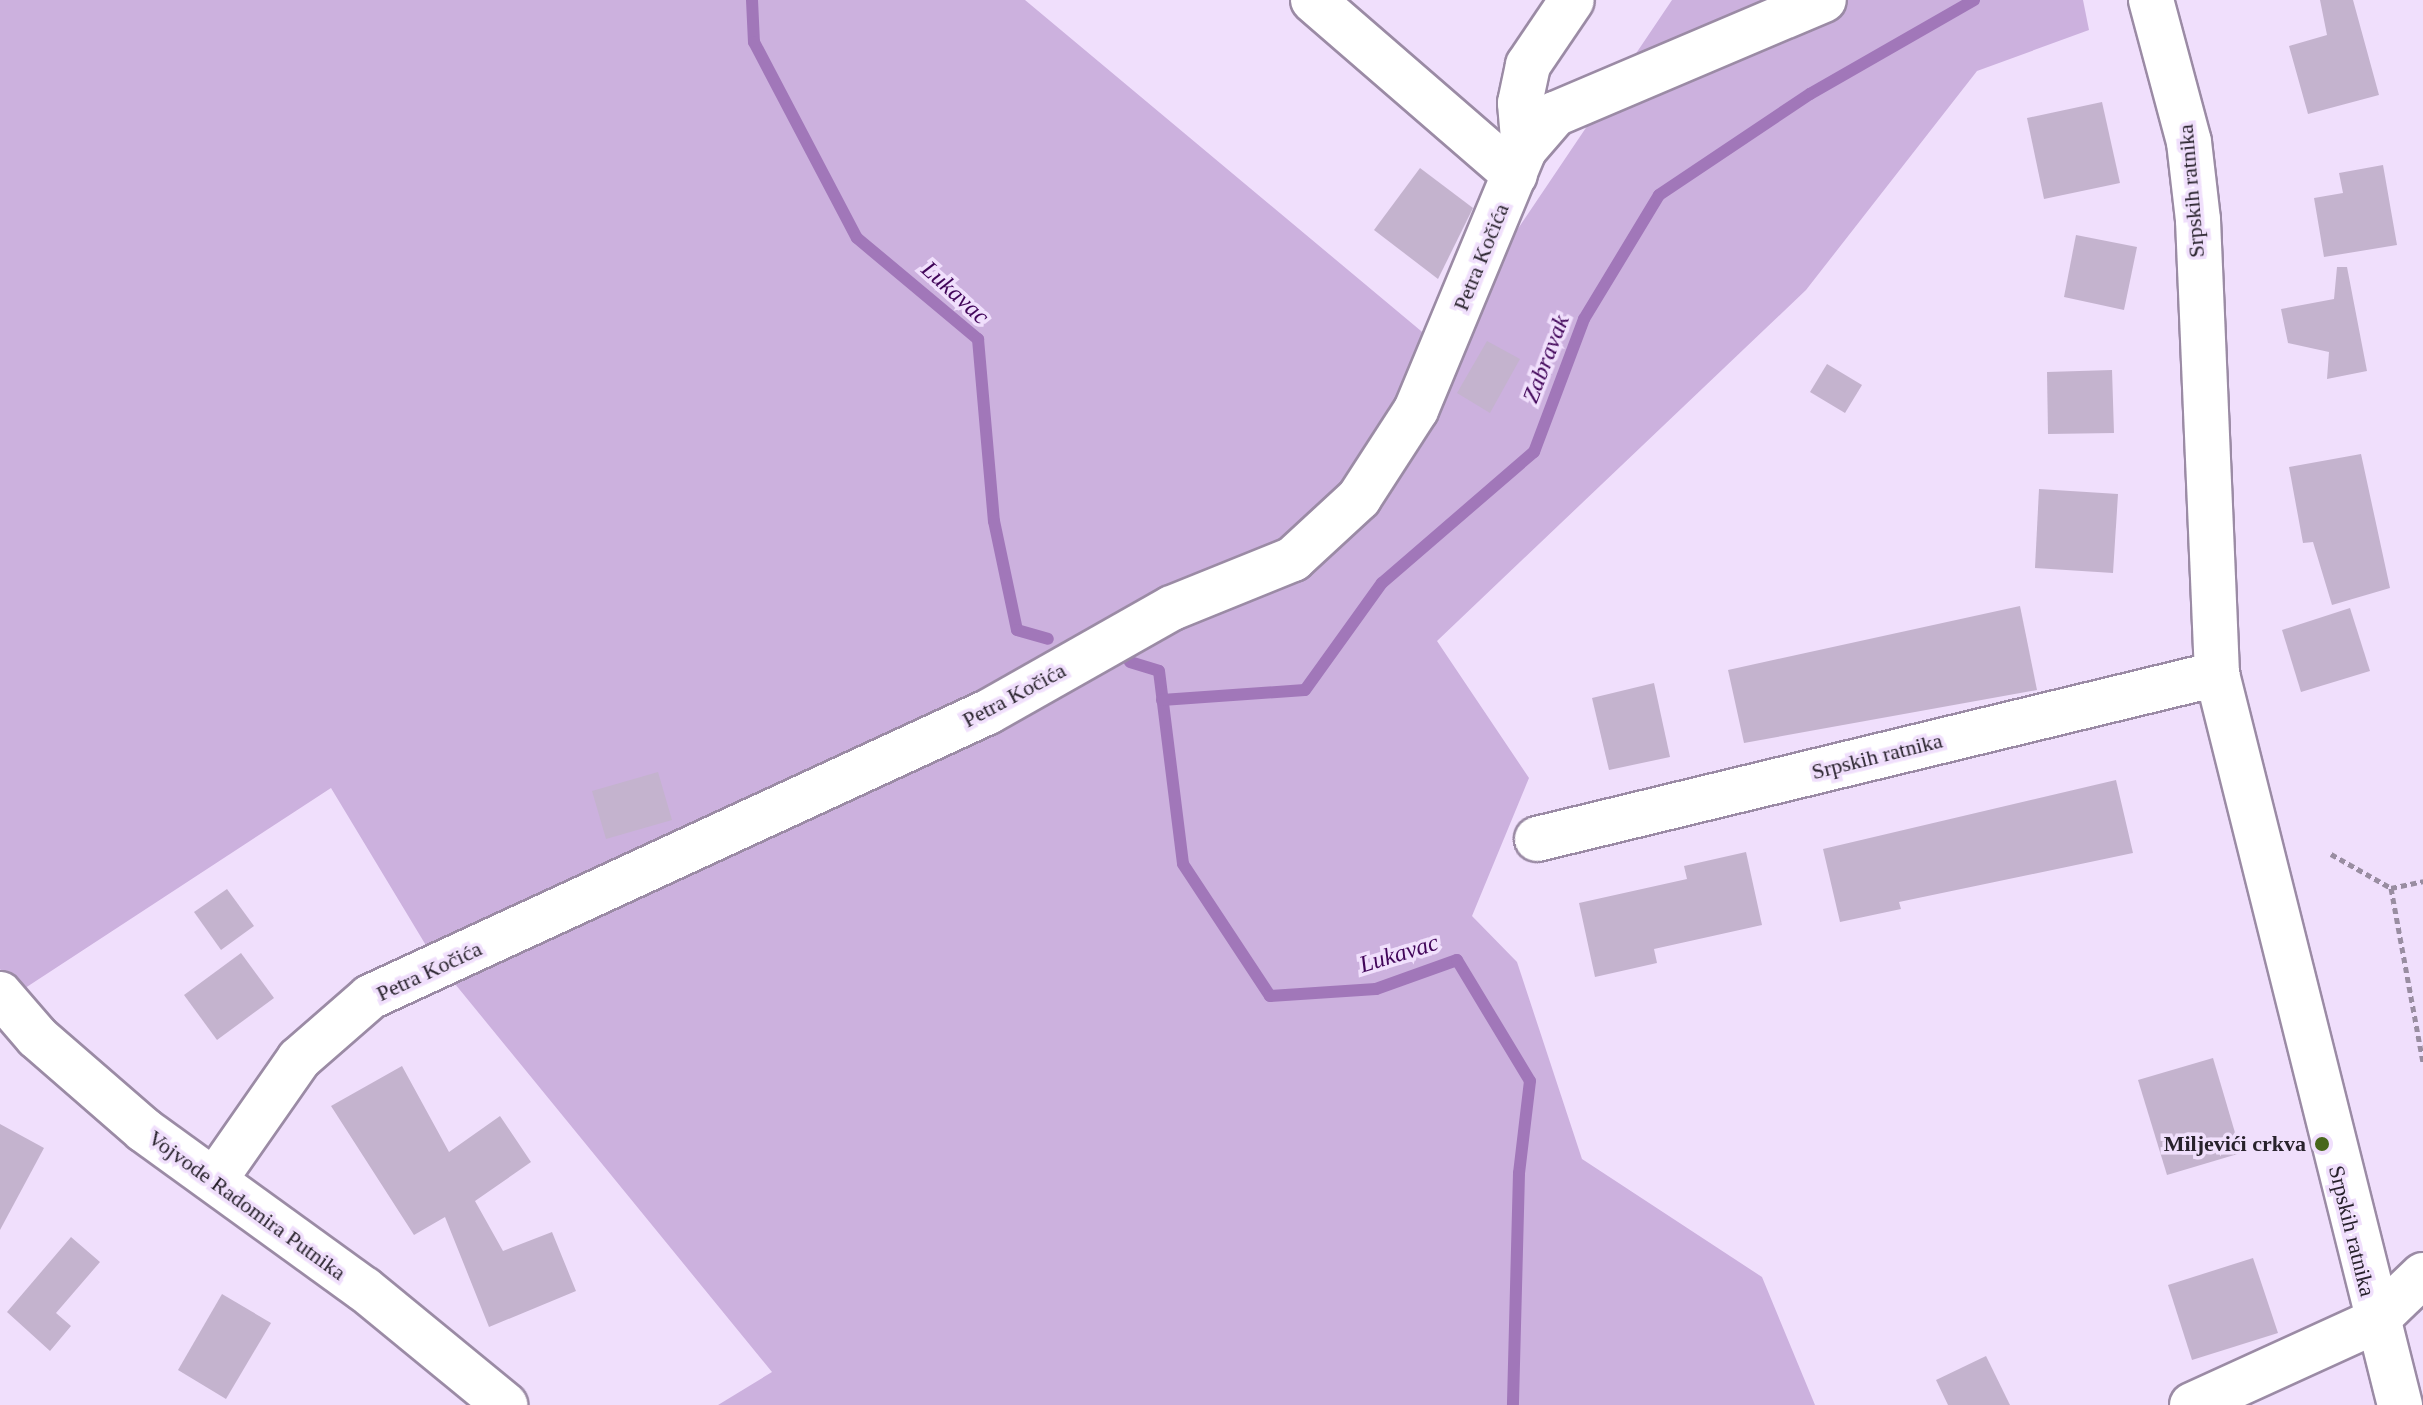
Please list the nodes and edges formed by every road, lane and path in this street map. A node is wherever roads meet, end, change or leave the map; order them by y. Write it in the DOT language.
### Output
graph roads {
  1 [pos="1313,0"];
  2 [pos="1572,0"];
  3 [pos="1824,0"];
  4 [pos="2151,0"];
  5 [pos="1519,162"];
  6 [pos="2217,674"];
  7 [pos="1537,839"];
  8 [pos="2331,854"];
  9 [pos="2423,881"];
  10 [pos="2391,888"];
  11 [pos="0,994"];
  12 [pos="2423,1063"];
  13 [pos="216,1178"];
  14 [pos="2423,1275"];
  15 [pos="2374,1322"];
  16 [pos="505,1405"];
  17 [pos="2192,1405"];
  18 [pos="2400,1405"];
  1 -- 5 [label="street"];
  2 -- 5 [label="street, Petra Kočića"];
  3 -- 5 [label="street"];
  4 -- 6 [label="street, Srpskih ratnika"];
  5 -- 13 [label="street, Petra Kočića"];
  6 -- 7 [label="street, Srpskih ratnika"];
  6 -- 15 [label="street, Srpskih ratnika"];
  8 -- 10 [label="path"];
  9 -- 10 [label="path"];
  10 -- 12 [label="path"];
  11 -- 13 [label="street, Vojvode Radomira Putnika"];
  13 -- 16 [label="street, Vojvode Radomira Putnika"];
  14 -- 15 [label="street, Srpskih ratnika"];
  15 -- 17 [label="street, Srpskih ratnika"];
  15 -- 18 [label="street"];
}
